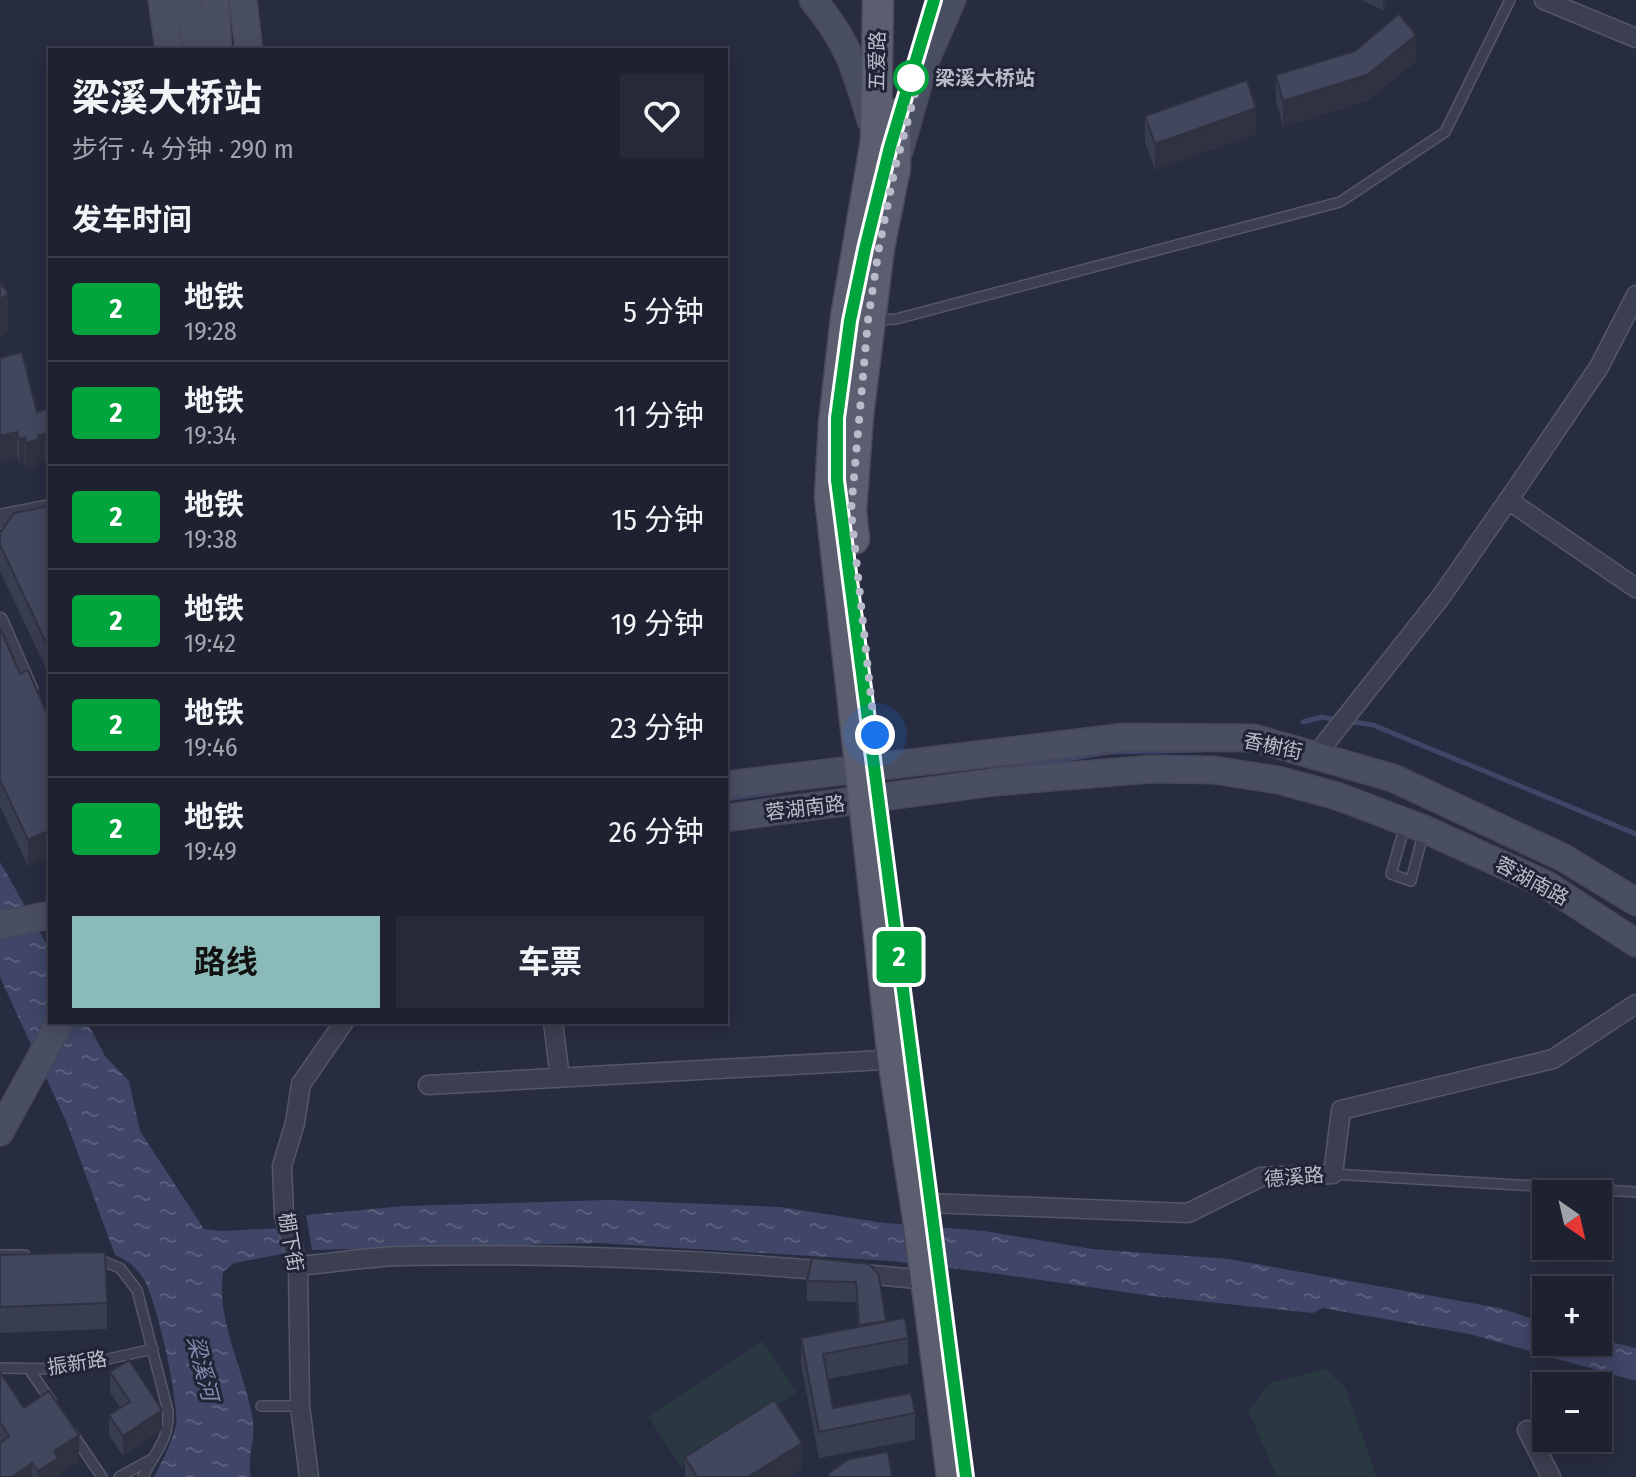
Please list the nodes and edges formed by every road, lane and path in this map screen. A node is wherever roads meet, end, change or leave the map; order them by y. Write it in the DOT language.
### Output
graph roads {
  1 [pos="162,0"];
  2 [pos="243,0"];
  3 [pos="813,0"];
  4 [pos="878,0"];
  5 [pos="895,0"];
  6 [pos="952,0"];
  7 [pos="1510,0"];
  8 [pos="1544,0"];
  9 [pos="188,8"];
  10 [pos="216,8"];
  11 [pos="1636,38"];
  12 [pos="169,48"];
  13 [pos="198,48"];
  14 [pos="218,48"];
  15 [pos="249,48"];
  16 [pos="876,140"];
  17 [pos="895,168"];
  18 [pos="1636,295"];
  19 [pos="868,320"];
  20 [pos="1508,500"];
  21 [pos="48,512"];
  22 [pos="0,519"];
  23 [pos="1636,588"];
  24 [pos="0,620"];
  25 [pos="38,705"];
  26 [pos="1323,747"];
  27 [pos="870,767"];
  28 [pos="728,785"];
  29 [pos="874,800"];
  30 [pos="728,818"];
  31 [pos="1415,825"];
  32 [pos="1636,902"];
  33 [pos="48,915"];
  34 [pos="0,925"];
  35 [pos="1636,943"];
  36 [pos="1636,1004"];
  37 [pos="59,1024"];
  38 [pos="343,1024"];
  39 [pos="553,1024"];
  40 [pos="900,1059"];
  41 [pos="560,1078"];
  42 [pos="428,1085"];
  43 [pos="6,1121"];
  44 [pos="1333,1174"];
  45 [pos="1636,1192"];
  46 [pos="926,1213"];
  47 [pos="0,1255"];
  48 [pos="30,1255"];
  49 [pos="90,1256"];
  50 [pos="298,1266"];
  51 [pos="933,1281"];
  52 [pos="153,1349"];
  53 [pos="0,1368"];
  54 [pos="29,1369"];
  55 [pos="53,1405"];
  56 [pos="261,1406"];
  57 [pos="300,1406"];
  58 [pos="69,1429"];
  59 [pos="1527,1430"];
  60 [pos="150,1460"];
  61 [pos="102,1477"];
  62 [pos="119,1477"];
  63 [pos="143,1477"];
  64 [pos="309,1477"];
  65 [pos="952,1477"];
  66 [pos="965,1477"];
  67 [pos="1551,1477"];
  1 -- 12 [label="main road"];
  2 -- 15 [label="main road"];
  3 -- 16 [label="main road"];
  4 -- 16 [label="main road, 五爱路"];
  5 -- 17 [label="main road, 五爱路"];
  6 -- 17 [label="main road"];
  7 -- 19 [label="lane"];
  8 -- 11 [label="street"];
  9 -- 13 [label="main road"];
  10 -- 14 [label="main road"];
  16 -- 27 [label="main road, 五爱路"];
  17 -- 19 [label="main road, 五爱路"];
  18 -- 20 [label="street"];
  19 -- 27 [label="main road, 五爱路"];
  20 -- 23 [label="street"];
  20 -- 26 [label="street"];
  21 -- 22 [label="street"];
  24 -- 25 [label="street"];
  26 -- 27 [label="main road, 香榭街"];
  26 -- 32 [label="main road, 香榭街"];
  27 -- 28 [label="main road, 蓉湖南路"];
  27 -- 29 [label="main road, 五爱路"];
  29 -- 30 [label="main road, 蓉湖南路"];
  29 -- 31 [label="main road, 蓉湖南路"];
  29 -- 40 [label="main road, 五爱路"];
  31 -- 31 [label="lane"];
  31 -- 35 [label="main road, 蓉湖南路"];
  33 -- 34 [label="main road"];
  36 -- 44 [label="street, 德溪路"];
  37 -- 43 [label="main road"];
  38 -- 50 [label="street, 棚下街"];
  39 -- 41 [label="street"];
  40 -- 41 [label="street"];
  40 -- 46 [label="main road, 五爱路"];
  41 -- 42 [label="street"];
  44 -- 45 [label="lane"];
  44 -- 46 [label="street, 德溪路"];
  46 -- 51 [label="main road, 五爱路"];
  47 -- 48 [label="lane"];
  49 -- 52 [label="lane"];
  50 -- 51 [label="street"];
  50 -- 57 [label="street, 棚下街"];
  51 -- 65 [label="main road"];
  51 -- 66 [label="main road"];
  52 -- 54 [label="lane, 振新路"];
  52 -- 60 [label="lane"];
  53 -- 54 [label="lane, 振新路"];
  54 -- 55 [label="lane"];
  56 -- 57 [label="lane"];
  57 -- 64 [label="street, 棚下街"];
  58 -- 61 [label="lane"];
  59 -- 67 [label="street"];
  60 -- 62 [label="lane"];
  60 -- 63 [label="lane"];
}
